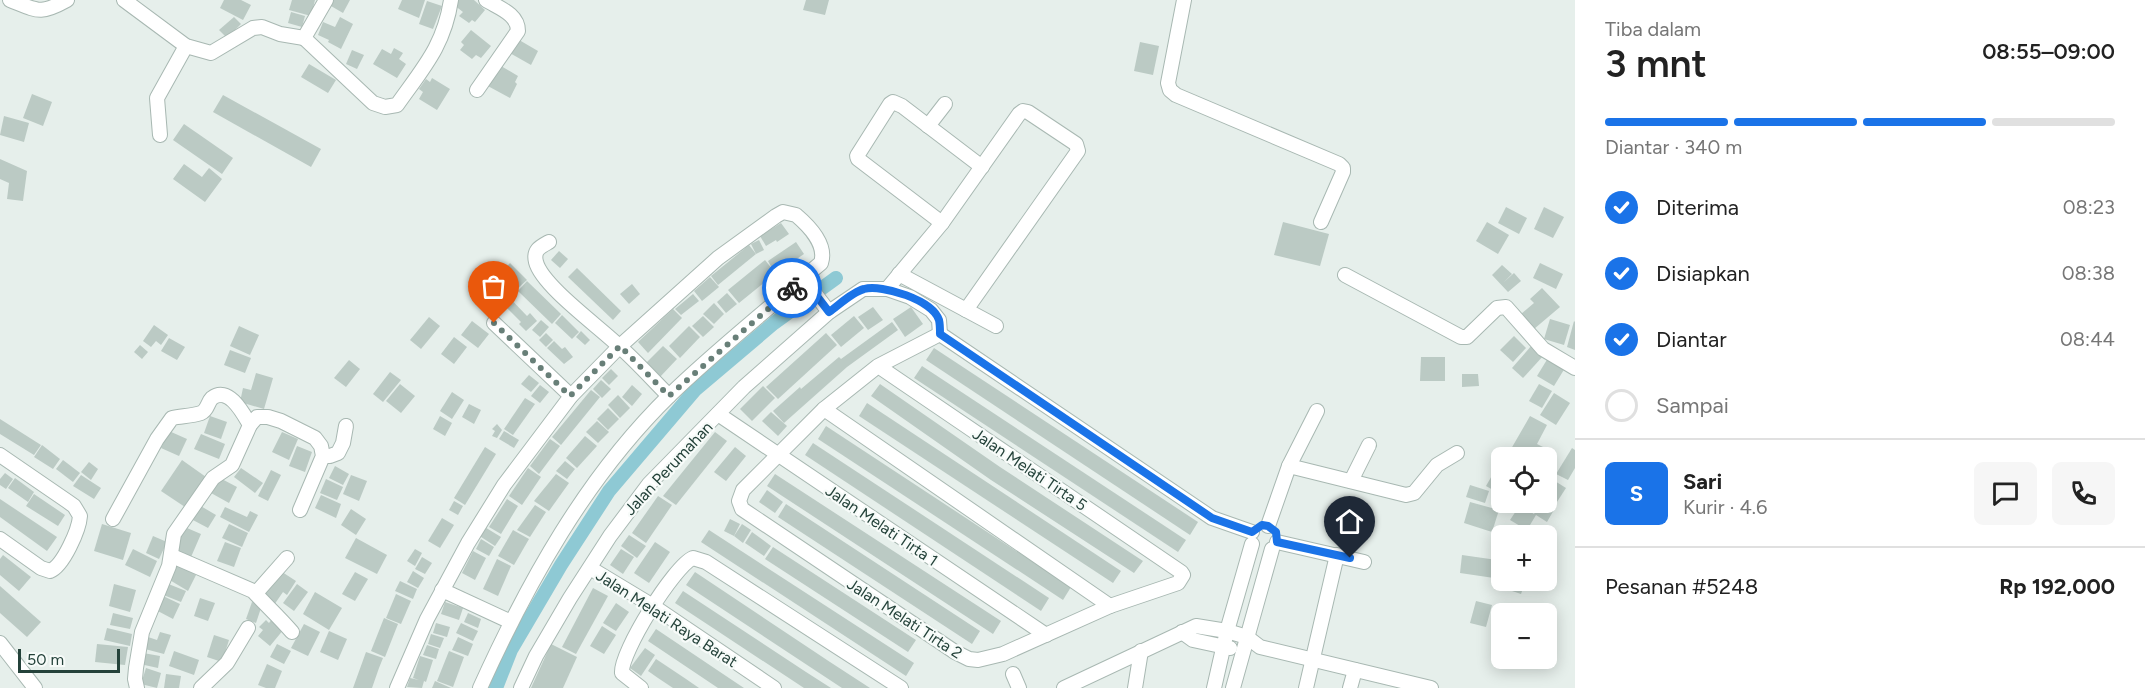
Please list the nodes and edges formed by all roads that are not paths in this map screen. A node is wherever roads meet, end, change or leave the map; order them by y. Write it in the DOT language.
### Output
graph roads {
  1 [pos="10,0"];
  2 [pos="67,0"];
  3 [pos="124,0"];
  4 [pos="326,0"];
  5 [pos="452,0"];
  6 [pos="486,0"];
  7 [pos="1184,0"];
  8 [pos="304,38"];
  9 [pos="186,46"];
  10 [pos="477,90"];
  11 [pos="945,104"];
  12 [pos="928,126"];
  13 [pos="160,135"];
  14 [pos="982,167"];
  15 [pos="1321,222"];
  16 [pos="942,223"];
  17 [pos="549,242"];
  18 [pos="899,274"];
  19 [pos="1345,275"];
  20 [pos="806,281"];
  21 [pos="887,289"];
  22 [pos="826,308"];
  23 [pos="966,310"];
  24 [pos="494,323"];
  25 [pos="996,326"];
  26 [pos="940,334"];
  27 [pos="620,346"];
  28 [pos="878,366"];
  29 [pos="1575,368"];
  30 [pos="570,396"];
  31 [pos="669,396"];
  32 [pos="824,409"];
  33 [pos="1317,411"];
  34 [pos="718,414"];
  35 [pos="250,425"];
  36 [pos="346,426"];
  37 [pos="1369,445"];
  38 [pos="1457,453"];
  39 [pos="0,455"];
  40 [pos="323,456"];
  41 [pos="779,456"];
  42 [pos="1289,466"];
  43 [pos="1350,481"];
  44 [pos="300,510"];
  45 [pos="113,519"];
  46 [pos="1268,526"];
  47 [pos="1252,538"];
  48 [pos="0,539"];
  49 [pos="1274,545"];
  50 [pos="1337,555"];
  51 [pos="172,556"];
  52 [pos="287,558"];
  53 [pos="1364,562"];
  54 [pos="590,568"];
  55 [pos="1181,572"];
  56 [pos="442,590"];
  57 [pos="256,593"];
  58 [pos="653,606"];
  59 [pos="1110,606"];
  60 [pos="511,622"];
  61 [pos="248,628"];
  62 [pos="1227,631"];
  63 [pos="292,632"];
  64 [pos="1182,632"];
  65 [pos="1046,635"];
  66 [pos="1247,637"];
  67 [pos="0,643"];
  68 [pos="1223,646"];
  69 [pos="1260,647"];
  70 [pos="1141,651"];
  71 [pos="1243,651"];
  72 [pos="1313,660"];
  73 [pos="1355,670"];
  74 [pos="1013,674"];
  75 [pos="1092,683"];
  76 [pos="35,688"];
  77 [pos="137,688"];
  78 [pos="201,688"];
  79 [pos="397,688"];
  80 [pos="480,688"];
  81 [pos="521,688"];
  82 [pos="641,688"];
  83 [pos="774,688"];
  84 [pos="901,688"];
  85 [pos="1019,688"];
  86 [pos="1064,688"];
  87 [pos="1136,688"];
  88 [pos="1214,688"];
  89 [pos="1233,688"];
  90 [pos="1306,688"];
  91 [pos="1350,688"];
  92 [pos="1431,688"];
  1 -- 2 [label="street"];
  3 -- 9 [label="street"];
  4 -- 8 [label="street"];
  5 -- 8 [label="street"];
  6 -- 10 [label="street"];
  7 -- 15 [label="street"];
  8 -- 9 [label="street"];
  9 -- 13 [label="street"];
  11 -- 12 [label="street"];
  12 -- 14 [label="street"];
  12 -- 16 [label="street"];
  14 -- 16 [label="street"];
  14 -- 23 [label="street"];
  16 -- 18 [label="street"];
  17 -- 27 [label="street"];
  18 -- 21 [label="street"];
  18 -- 23 [label="street"];
  19 -- 29 [label="street"];
  20 -- 22 [label="street"];
  20 -- 27 [label="street"];
  20 -- 31 [label="street"];
  21 -- 22 [label="street, Jalan Perumahan"];
  21 -- 26 [label="street"];
  22 -- 34 [label="street, Jalan Perumahan"];
  23 -- 25 [label="street"];
  24 -- 30 [label="street"];
  26 -- 28 [label="street"];
  26 -- 47 [label="street"];
  27 -- 30 [label="street"];
  27 -- 31 [label="street"];
  28 -- 32 [label="street"];
  28 -- 55 [label="street, Jalan Melati Tirta 5"];
  30 -- 56 [label="street"];
  31 -- 60 [label="street"];
  32 -- 41 [label="street"];
  32 -- 59 [label="street"];
  33 -- 42 [label="street"];
  34 -- 41 [label="street, Jalan Melati Tirta 1"];
  34 -- 54 [label="street, Jalan Perumahan"];
  35 -- 40 [label="street"];
  35 -- 45 [label="street"];
  35 -- 51 [label="street"];
  36 -- 40 [label="street"];
  37 -- 43 [label="street"];
  38 -- 43 [label="street"];
  39 -- 48 [label="street"];
  40 -- 44 [label="street"];
  41 -- 65 [label="street, Jalan Melati Tirta 1"];
  41 -- 65 [label="street, Jalan Melati Tirta 2"];
  42 -- 43 [label="street"];
  42 -- 46 [label="street"];
  46 -- 47 [label="street"];
  46 -- 49 [label="street"];
  47 -- 49 [label="street"];
  47 -- 62 [label="street"];
  49 -- 50 [label="street"];
  49 -- 66 [label="street"];
  50 -- 53 [label="street"];
  50 -- 72 [label="street"];
  51 -- 57 [label="street"];
  51 -- 77 [label="street"];
  52 -- 57 [label="street"];
  54 -- 58 [label="street, Jalan Melati Raya Barat"];
  54 -- 81 [label="street, Jalan Perumahan"];
  55 -- 59 [label="street, Jalan Melati Tirta 2"];
  56 -- 60 [label="street"];
  56 -- 79 [label="street"];
  57 -- 63 [label="street"];
  58 -- 82 [label="street"];
  58 -- 83 [label="street, Jalan Melati Raya Barat"];
  58 -- 84 [label="street"];
  59 -- 65 [label="street, Jalan Melati Tirta 2"];
  60 -- 80 [label="street"];
  61 -- 78 [label="street"];
  62 -- 64 [label="street"];
  62 -- 66 [label="street"];
  62 -- 68 [label="street"];
  64 -- 68 [label="street"];
  64 -- 70 [label="street"];
  66 -- 69 [label="street"];
  66 -- 71 [label="street"];
  67 -- 76 [label="street"];
  68 -- 71 [label="street"];
  68 -- 88 [label="street"];
  69 -- 71 [label="street"];
  69 -- 72 [label="street"];
  70 -- 75 [label="street"];
  70 -- 87 [label="street"];
  71 -- 89 [label="street"];
  72 -- 73 [label="street"];
  72 -- 90 [label="street"];
  73 -- 91 [label="street"];
  73 -- 92 [label="street"];
  74 -- 85 [label="street"];
  75 -- 86 [label="street"];
}
